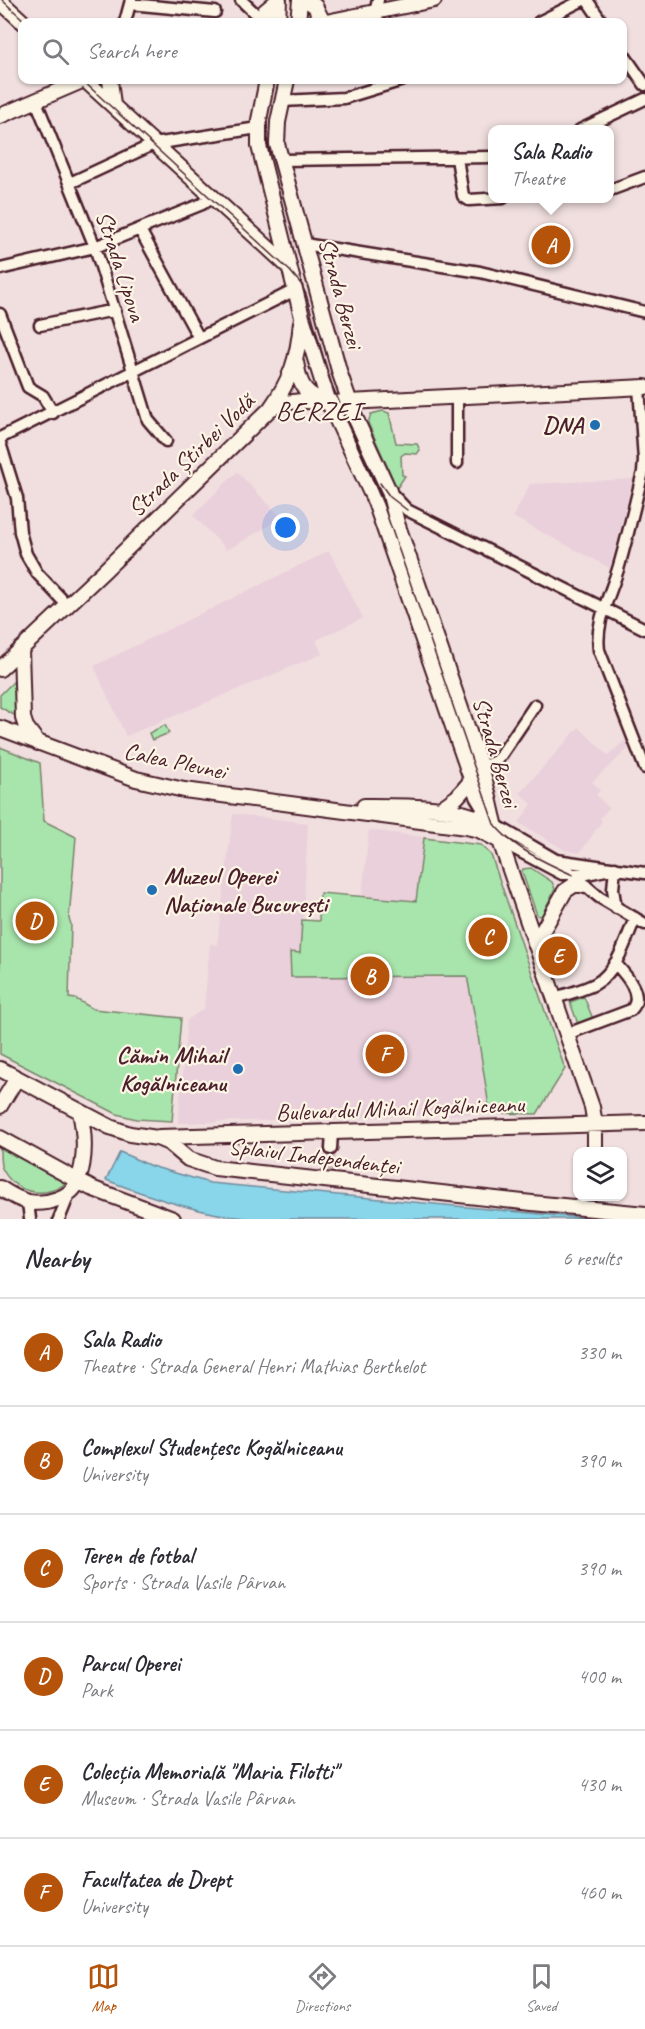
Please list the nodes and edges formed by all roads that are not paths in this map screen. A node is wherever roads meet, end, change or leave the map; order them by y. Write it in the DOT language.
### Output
graph roads {
  1 [pos="241,0"];
  2 [pos="279,0"];
  3 [pos="300,0"];
  4 [pos="306,0"];
  5 [pos="434,0"];
  6 [pos="585,0"];
  7 [pos="0,1"];
  8 [pos="131,2"];
  9 [pos="215,12"];
  10 [pos="377,12"];
  11 [pos="19,18"];
  12 [pos="126,18"];
  13 [pos="259,18"];
  14 [pos="263,18"];
  15 [pos="278,18"];
  16 [pos="298,18"];
  17 [pos="322,18"];
  18 [pos="345,18"];
  19 [pos="547,18"];
  20 [pos="599,18"];
  21 [pos="627,59"];
  22 [pos="62,84"];
  23 [pos="75,84"];
  24 [pos="89,84"];
  25 [pos="102,84"];
  26 [pos="110,84"];
  27 [pos="266,84"];
  28 [pos="286,84"];
  29 [pos="386,84"];
  30 [pos="645,85"];
  31 [pos="51,94"];
  32 [pos="101,94"];
  33 [pos="645,99"];
  34 [pos="36,101"];
  35 [pos="282,101"];
  36 [pos="112,105"];
  37 [pos="0,116"];
  38 [pos="589,125"];
  39 [pos="258,128"];
  40 [pos="154,144"];
  41 [pos="488,157"];
  42 [pos="457,158"];
  43 [pos="281,160"];
  44 [pos="645,177"];
  45 [pos="70,183"];
  46 [pos="614,188"];
  47 [pos="212,197"];
  48 [pos="488,199"];
  49 [pos="277,219"];
  50 [pos="245,227"];
  51 [pos="140,230"];
  52 [pos="304,244"];
  53 [pos="96,247"];
  54 [pos="289,267"];
  55 [pos="0,269"];
  56 [pos="295,290"];
  57 [pos="115,310"];
  58 [pos="645,312"];
  59 [pos="0,314"];
  60 [pos="302,317"];
  61 [pos="40,325"];
  62 [pos="198,338"];
  63 [pos="296,360"];
  64 [pos="133,371"];
  65 [pos="642,387"];
  66 [pos="457,398"];
  67 [pos="350,402"];
  68 [pos="329,403"];
  69 [pos="270,409"];
  70 [pos="53,413"];
  71 [pos="0,438"];
  72 [pos="166,441"];
  73 [pos="0,443"];
  74 [pos="457,464"];
  75 [pos="401,511"];
  76 [pos="381,520"];
  77 [pos="67,605"];
  78 [pos="604,609"];
  79 [pos="645,629"];
  80 [pos="21,649"];
  81 [pos="1,667"];
  82 [pos="535,705"];
  83 [pos="4,732"];
  84 [pos="38,743"];
  85 [pos="645,767"];
  86 [pos="481,768"];
  87 [pos="471,781"];
  88 [pos="312,806"];
  89 [pos="440,809"];
  90 [pos="494,824"];
  91 [pos="500,841"];
  92 [pos="556,860"];
  93 [pos="615,868"];
  94 [pos="645,873"];
  95 [pos="573,875"];
  96 [pos="583,885"];
  97 [pos="616,908"];
  98 [pos="635,918"];
  99 [pos="645,924"];
  100 [pos="535,944"];
  101 [pos="615,963"];
  102 [pos="554,998"];
  103 [pos="567,1034"];
  104 [pos="0,1069"];
  105 [pos="16,1078"];
  106 [pos="0,1106"];
  107 [pos="80,1112"];
  108 [pos="645,1123"];
  109 [pos="595,1124"];
  110 [pos="332,1132"];
  111 [pos="208,1136"];
  112 [pos="0,1138"];
  113 [pos="157,1138"];
  114 [pos="595,1147"];
  115 [pos="331,1149"];
  116 [pos="204,1165"];
  117 [pos="74,1187"];
  118 [pos="0,1188"];
  119 [pos="28,1202"];
  120 [pos="592,1210"];
  121 [pos="645,1214"];
  122 [pos="30,1219"];
  123 [pos="59,1219"];
  124 [pos="173,1219"];
  1 -- 13 [label="street"];
  2 -- 14 [label="main road"];
  2 -- 15 [label="main road"];
  3 -- 16 [label="main road"];
  4 -- 17 [label="main road"];
  5 -- 10 [label="main road"];
  6 -- 19 [label="street"];
  6 -- 20 [label="street"];
  7 -- 11 [label="main road"];
  8 -- 9 [label="street"];
  8 -- 12 [label="street"];
  10 -- 18 [label="main road"];
  21 -- 30 [label="street"];
  22 -- 31 [label="main road"];
  23 -- 31 [label="main road"];
  24 -- 32 [label="main road"];
  25 -- 32 [label="main road"];
  26 -- 36 [label="main road"];
  27 -- 39 [label="main road, Strada Berzei"];
  28 -- 35 [label="main road, Strada Berzei"];
  29 -- 35 [label="street"];
  31 -- 34 [label="main road"];
  32 -- 36 [label="main road"];
  33 -- 38 [label="street"];
  34 -- 37 [label="main road"];
  34 -- 45 [label="street, Strada Lipova"];
  35 -- 43 [label="main road, Strada Berzei"];
  36 -- 40 [label="main road"];
  39 -- 40 [label="street"];
  39 -- 49 [label="main road, Strada Berzei"];
  40 -- 45 [label="street"];
  40 -- 47 [label="main road"];
  41 -- 42 [label="street"];
  42 -- 43 [label="street"];
  42 -- 48 [label="street"];
  43 -- 52 [label="main road, Strada Berzei"];
  44 -- 46 [label="street"];
  45 -- 53 [label="street, Strada Lipova"];
  47 -- 50 [label="main road"];
  47 -- 51 [label="street"];
  49 -- 50 [label="main road"];
  49 -- 54 [label="main road, Strada Berzei"];
  50 -- 54 [label="main road"];
  51 -- 53 [label="street"];
  51 -- 62 [label="street"];
  52 -- 58 [label="street"];
  52 -- 67 [label="main road, Strada Berzei"];
  53 -- 55 [label="street"];
  53 -- 57 [label="street, Strada Lipova"];
  54 -- 56 [label="main road, Strada Berzei"];
  56 -- 60 [label="main road, Strada Berzei"];
  56 -- 62 [label="street"];
  57 -- 61 [label="street"];
  57 -- 64 [label="street, Strada Lipova"];
  59 -- 70 [label="street"];
  60 -- 63 [label="main road"];
  60 -- 68 [label="main road, Strada Berzei"];
  62 -- 64 [label="street"];
  63 -- 68 [label="main road"];
  63 -- 69 [label="main road"];
  64 -- 70 [label="street"];
  64 -- 72 [label="street, Strada Lipova"];
  65 -- 66 [label="main road, Strada Știrbei Vodă"];
  65 -- 78 [label="street"];
  66 -- 67 [label="main road, Strada Știrbei Vodă"];
  66 -- 74 [label="street"];
  67 -- 68 [label="main road, Strada Știrbei Vodă"];
  67 -- 75 [label="main road, Strada Berzei"];
  68 -- 69 [label="main road, Strada Știrbei Vodă"];
  68 -- 76 [label="main road, Strada Berzei"];
  69 -- 77 [label="main road, Strada Știrbei Vodă"];
  70 -- 71 [label="street"];
  73 -- 77 [label="street"];
  75 -- 76 [label="street"];
  75 -- 78 [label="street"];
  75 -- 86 [label="main road, Strada Berzei"];
  76 -- 87 [label="main road, Strada Berzei"];
  77 -- 80 [label="main road, Strada Știrbei Vodă"];
  78 -- 79 [label="street"];
  78 -- 85 [label="street"];
  80 -- 81 [label="main road, Strada Știrbei Vodă"];
  80 -- 84 [label="main road"];
  82 -- 86 [label="street"];
  83 -- 84 [label="main road, Calea Plevnei"];
  84 -- 88 [label="main road, Calea Plevnei"];
  86 -- 90 [label="main road, Strada Berzei"];
  87 -- 89 [label="main road"];
  87 -- 90 [label="main road, Strada Berzei"];
  88 -- 89 [label="main road, Calea Plevnei"];
  88 -- 91 [label="main road, Calea Plevnei"];
  89 -- 90 [label="main road, Calea Plevnei"];
  90 -- 91 [label="main road"];
  90 -- 92 [label="street, Calea Plevnei"];
  91 -- 95 [label="street, Calea Plevnei"];
  91 -- 100 [label="main road"];
  92 -- 93 [label="street, Calea Plevnei"];
  92 -- 95 [label="street, Calea Plevnei"];
  93 -- 94 [label="street, Calea Plevnei"];
  93 -- 95 [label="street"];
  93 -- 97 [label="street"];
  95 -- 96 [label="street, Calea Plevnei"];
  96 -- 97 [label="street, Calea Plevnei"];
  96 -- 100 [label="main road"];
  97 -- 98 [label="street, Calea Plevnei"];
  98 -- 99 [label="street, Calea Plevnei"];
  98 -- 101 [label="street"];
  100 -- 102 [label="main road"];
  101 -- 102 [label="street"];
  101 -- 103 [label="street"];
  102 -- 103 [label="main road"];
  103 -- 109 [label="main road"];
  104 -- 105 [label="main road, Splaiul Independenței"];
  105 -- 106 [label="main road"];
  105 -- 107 [label="main road, Splaiul Independenței"];
  107 -- 113 [label="main road, Splaiul Independenței"];
  107 -- 117 [label="main road"];
  108 -- 109 [label="main road, Bulevardul Mihail Kogălniceanu"];
  109 -- 110 [label="main road, Bulevardul Mihail Kogălniceanu"];
  109 -- 114 [label="main road"];
  110 -- 111 [label="main road, Bulevardul Mihail Kogălniceanu"];
  110 -- 115 [label="street"];
  111 -- 113 [label="main road, Bulevardul Mihail Kogălniceanu"];
  111 -- 116 [label="main road"];
  112 -- 117 [label="main road"];
  113 -- 116 [label="main road, Splaiul Independenței"];
  116 -- 120 [label="main road, Splaiul Independenței"];
  117 -- 119 [label="main road"];
  117 -- 123 [label="street"];
  117 -- 124 [label="main road"];
  118 -- 119 [label="main road"];
  119 -- 122 [label="street"];
  120 -- 121 [label="main road, Splaiul Independenței"];
}
